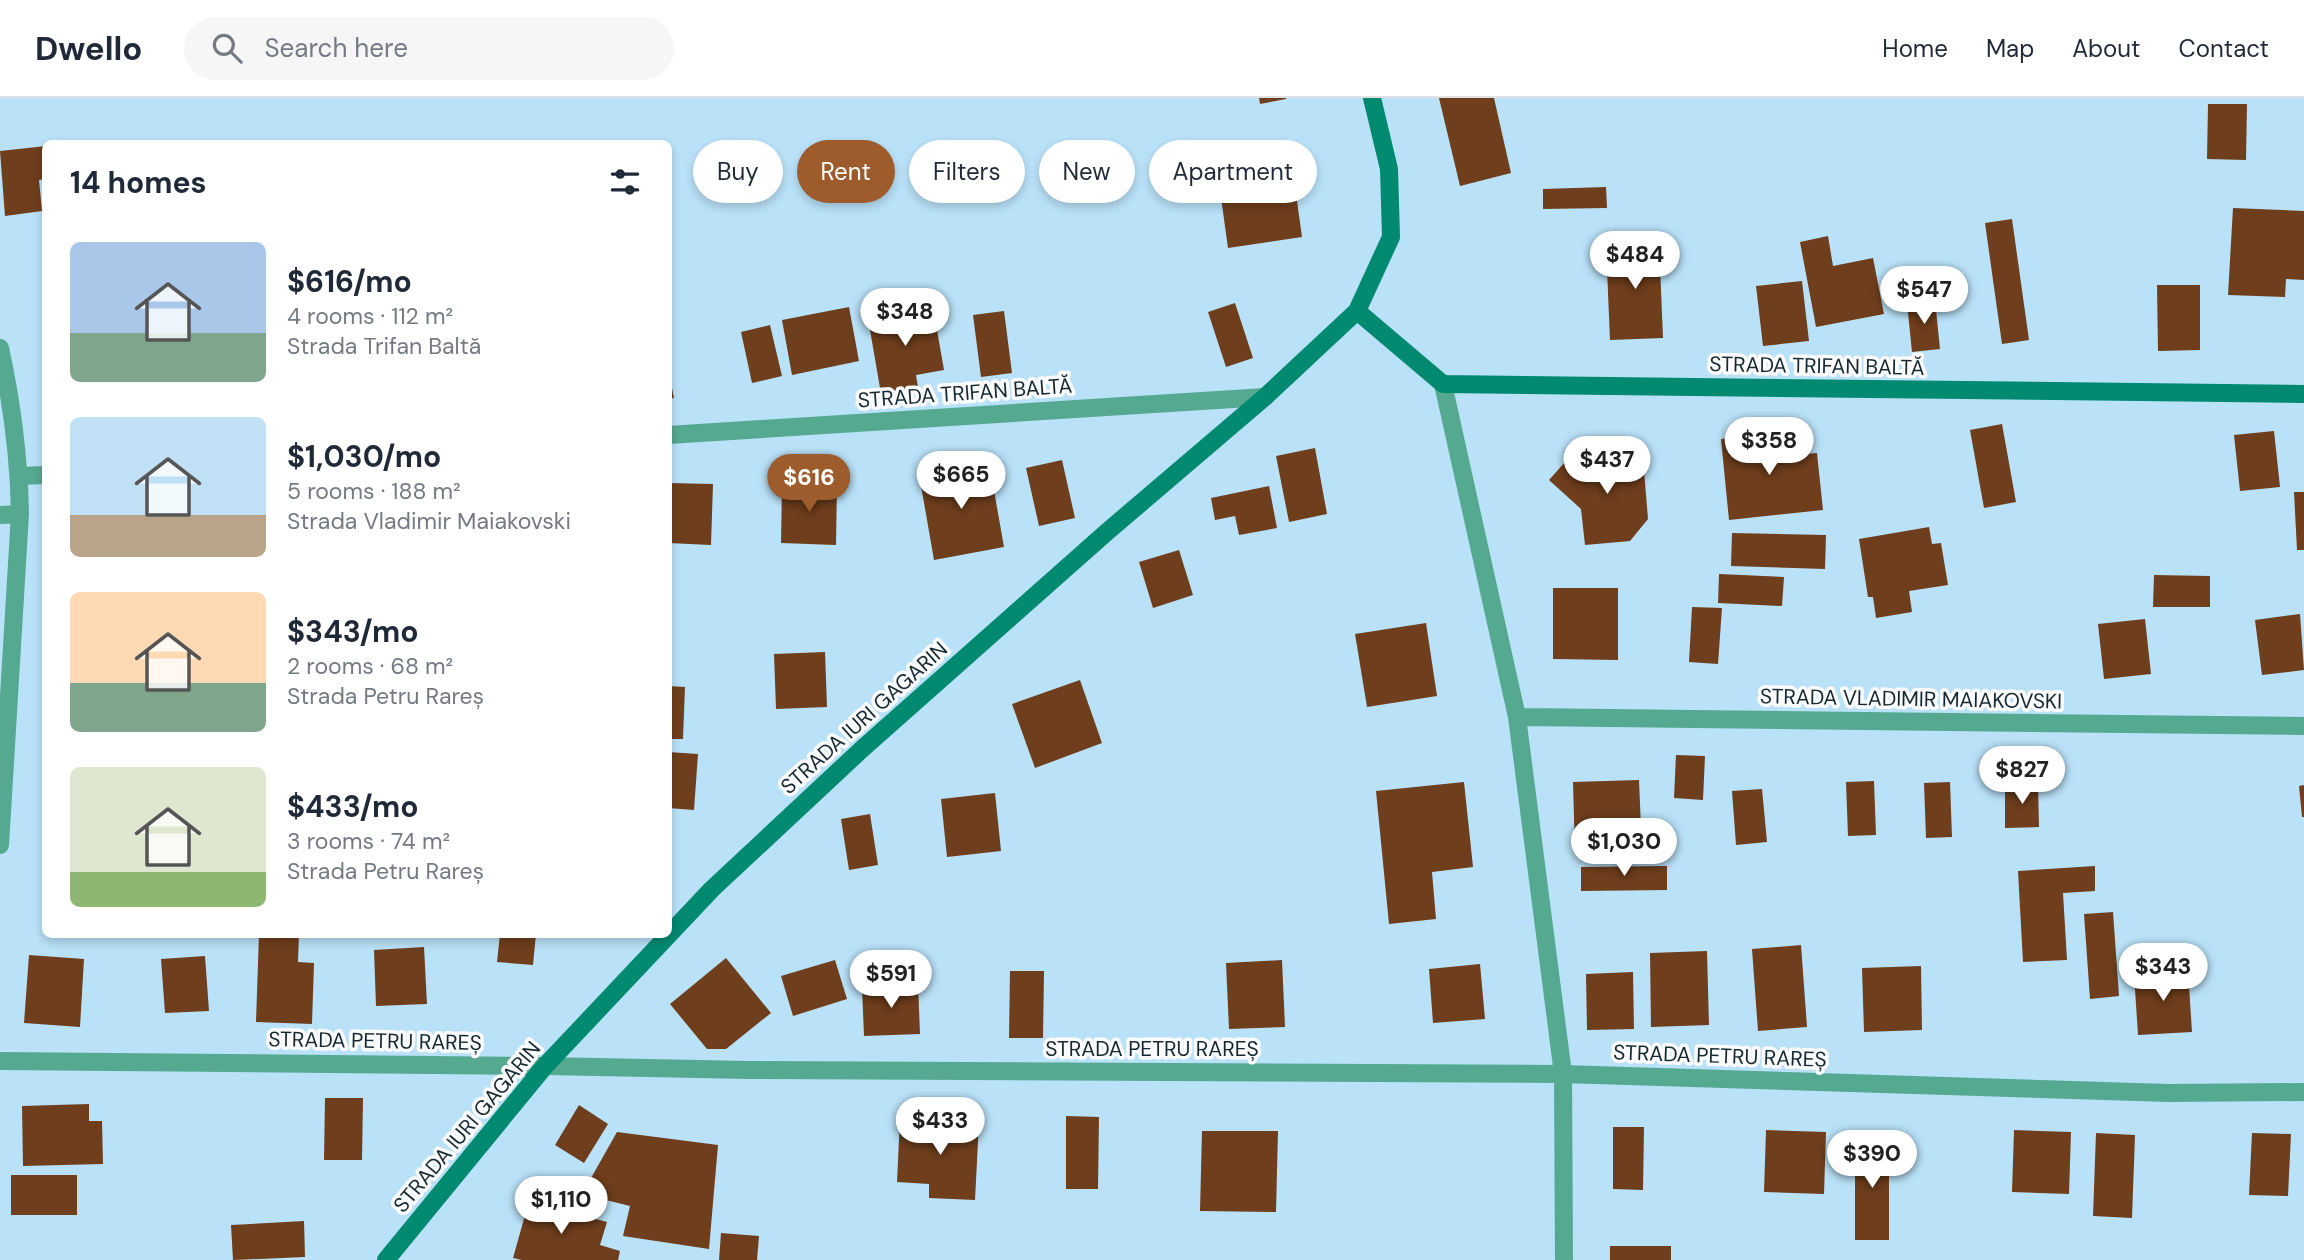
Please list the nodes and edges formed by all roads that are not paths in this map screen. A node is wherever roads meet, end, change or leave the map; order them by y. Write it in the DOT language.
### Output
graph roads {
  1 [pos="1372,98"];
  2 [pos="1357,311"];
  3 [pos="0,348"];
  4 [pos="1443,384"];
  5 [pos="2304,394"];
  6 [pos="1265,397"];
  7 [pos="672,435"];
  8 [pos="42,475"];
  9 [pos="19,476"];
  10 [pos="20,514"];
  11 [pos="0,515"];
  12 [pos="1517,717"];
  13 [pos="2304,726"];
  14 [pos="0,845"];
  15 [pos="672,931"];
  16 [pos="666,938"];
  17 [pos="0,1061"];
  18 [pos="545,1066"];
  19 [pos="1563,1074"];
  20 [pos="2304,1092"];
  21 [pos="386,1260"];
  22 [pos="1564,1260"];
  1 -- 2 [label="main road, STRADA IURI GAGARIN"];
  2 -- 4 [label="main road"];
  2 -- 6 [label="main road, STRADA IURI GAGARIN"];
  3 -- 9 [label="street"];
  4 -- 5 [label="main road, STRADA TRIFAN BALTĂ"];
  4 -- 12 [label="street"];
  6 -- 7 [label="street, STRADA TRIFAN BALTĂ"];
  6 -- 15 [label="main road, STRADA IURI GAGARIN"];
  8 -- 9 [label="street"];
  9 -- 10 [label="street"];
  10 -- 11 [label="street"];
  10 -- 14 [label="street"];
  12 -- 13 [label="street, STRADA VLADIMIR MAIAKOVSKI"];
  12 -- 19 [label="street"];
  16 -- 18 [label="main road, STRADA IURI GAGARIN"];
  17 -- 18 [label="street, STRADA PETRU RAREȘ"];
  18 -- 19 [label="street, STRADA PETRU RAREȘ"];
  18 -- 21 [label="main road, STRADA IURI GAGARIN"];
  19 -- 20 [label="street, STRADA PETRU RAREȘ"];
  19 -- 22 [label="street"];
}
